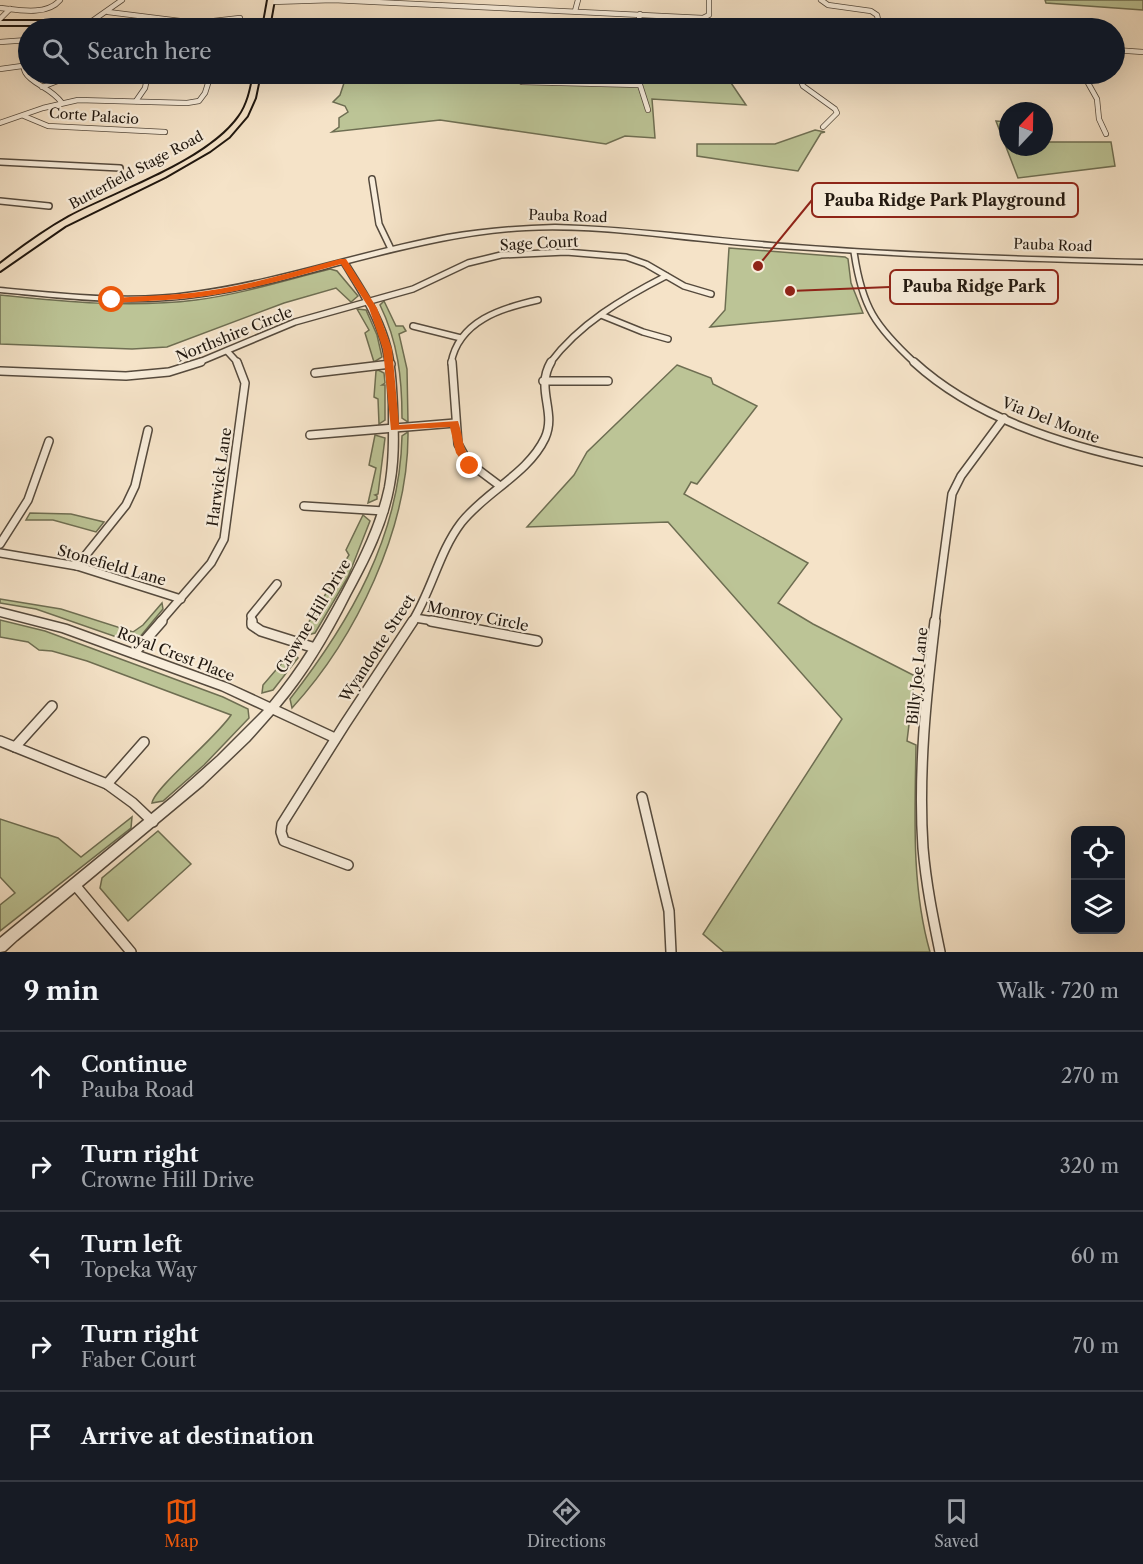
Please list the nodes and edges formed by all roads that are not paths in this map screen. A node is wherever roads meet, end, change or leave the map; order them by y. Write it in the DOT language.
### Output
graph roads {
  1 [pos="60,0"];
  2 [pos="122,0"];
  3 [pos="578,0"];
  4 [pos="709,0"];
  5 [pos="821,0"];
  6 [pos="271,1"];
  7 [pos="0,8"];
  8 [pos="10,9"];
  9 [pos="575,11"];
  10 [pos="108,12"];
  11 [pos="640,14"];
  12 [pos="98,18"];
  13 [pos="156,18"];
  14 [pos="268,18"];
  15 [pos="639,18"];
  16 [pos="878,18"];
  17 [pos="0,21"];
  18 [pos="18,22"];
  19 [pos="18,41"];
  20 [pos="0,42"];
  21 [pos="1125,51"];
  22 [pos="1143,52"];
  23 [pos="18,67"];
  24 [pos="0,69"];
  25 [pos="38,84"];
  26 [pos="50,84"];
  27 [pos="146,84"];
  28 [pos="207,84"];
  29 [pos="254,84"];
  30 [pos="610,84"];
  31 [pos="802,84"];
  32 [pos="1089,84"];
  33 [pos="42,87"];
  34 [pos="136,101"];
  35 [pos="62,103"];
  36 [pos="648,110"];
  37 [pos="24,116"];
  38 [pos="0,123"];
  39 [pos="823,128"];
  40 [pos="165,132"];
  41 [pos="1106,134"];
  42 [pos="0,162"];
  43 [pos="120,168"];
  44 [pos="372,179"];
  45 [pos="0,201"];
  46 [pos="49,206"];
  47 [pos="391,249"];
  48 [pos="854,252"];
  49 [pos="343,261"];
  50 [pos="1143,261"];
  51 [pos="0,268"];
  52 [pos="666,276"];
  53 [pos="0,290"];
  54 [pos="711,294"];
  55 [pos="538,300"];
  56 [pos="368,301"];
  57 [pos="601,315"];
  58 [pos="413,326"];
  59 [pos="462,338"];
  60 [pos="668,339"];
  61 [pos="227,351"];
  62 [pos="390,364"];
  63 [pos="0,371"];
  64 [pos="315,373"];
  65 [pos="543,381"];
  66 [pos="608,381"];
  67 [pos="1004,418"];
  68 [pos="455,423"];
  69 [pos="394,428"];
  70 [pos="148,430"];
  71 [pos="310,435"];
  72 [pos="49,441"];
  73 [pos="1143,462"];
  74 [pos="500,486"];
  75 [pos="304,506"];
  76 [pos="384,512"];
  77 [pos="0,544"];
  78 [pos="0,553"];
  79 [pos="77,566"];
  80 [pos="277,584"];
  81 [pos="181,600"];
  82 [pos="0,612"];
  83 [pos="415,618"];
  84 [pos="537,641"];
  85 [pos="315,648"];
  86 [pos="134,653"];
  87 [pos="52,706"];
  88 [pos="271,709"];
  89 [pos="335,738"];
  90 [pos="0,741"];
  91 [pos="144,742"];
  92 [pos="15,747"];
  93 [pos="107,784"];
  94 [pos="642,798"];
  95 [pos="153,822"];
  96 [pos="348,865"];
  97 [pos="75,885"];
  98 [pos="0,946"];
  99 [pos="131,952"];
  100 [pos="671,952"];
  101 [pos="940,952"];
  1 -- 8 [label="street"];
  2 -- 10 [label="street"];
  3 -- 9 [label="street"];
  4 -- 11 [label="street"];
  5 -- 16 [label="street"];
  6 -- 9 [label="street"];
  6 -- 14 [label="main road"];
  7 -- 8 [label="street"];
  8 -- 17 [label="street"];
  9 -- 11 [label="street"];
  10 -- 12 [label="street"];
  10 -- 13 [label="street"];
  11 -- 15 [label="street"];
  17 -- 18 [label="main road"];
  19 -- 20 [label="street"];
  21 -- 22 [label="street"];
  23 -- 24 [label="street"];
  25 -- 33 [label="street"];
  26 -- 33 [label="street"];
  27 -- 34 [label="street"];
  28 -- 34 [label="street"];
  29 -- 51 [label="main road, Butterfield Stage Road"];
  30 -- 36 [label="street"];
  31 -- 39 [label="street"];
  32 -- 41 [label="street"];
  33 -- 35 [label="street"];
  34 -- 35 [label="street"];
  35 -- 37 [label="street"];
  37 -- 38 [label="street"];
  37 -- 40 [label="street, Corte Palacio"];
  42 -- 43 [label="street"];
  44 -- 47 [label="street"];
  45 -- 46 [label="street"];
  47 -- 48 [label="street, Pauba Road"];
  47 -- 49 [label="street, Pauba Road"];
  48 -- 50 [label="street, Pauba Road"];
  48 -- 67 [label="street, Via Del Monte"];
  49 -- 53 [label="street, Pauba Road"];
  49 -- 56 [label="street, Crowne Hill Drive"];
  52 -- 54 [label="street, Sage Court"];
  52 -- 56 [label="street, Sage Court"];
  52 -- 57 [label="street"];
  55 -- 59 [label="street"];
  56 -- 61 [label="street, Northshire Circle"];
  56 -- 62 [label="street, Crowne Hill Drive"];
  57 -- 60 [label="street"];
  57 -- 65 [label="street"];
  58 -- 59 [label="street"];
  59 -- 68 [label="street"];
  61 -- 63 [label="street, Northshire Circle"];
  61 -- 81 [label="street, Harwick Lane"];
  62 -- 64 [label="street"];
  62 -- 69 [label="street, Crowne Hill Drive"];
  65 -- 66 [label="street"];
  65 -- 74 [label="street, Wyandotte Street"];
  67 -- 73 [label="street, Via Del Monte"];
  67 -- 101 [label="street, Billy Joe Lane"];
  68 -- 69 [label="street"];
  68 -- 74 [label="street"];
  69 -- 71 [label="street"];
  69 -- 76 [label="street, Crowne Hill Drive"];
  70 -- 79 [label="street"];
  72 -- 77 [label="street"];
  74 -- 83 [label="street, Wyandotte Street"];
  75 -- 76 [label="street"];
  76 -- 85 [label="street, Crowne Hill Drive"];
  78 -- 79 [label="street, Stonefield Lane"];
  79 -- 81 [label="street, Stonefield Lane"];
  80 -- 85 [label="street"];
  81 -- 86 [label="street, Harwick Lane"];
  82 -- 86 [label="street, Royal Crest Place"];
  83 -- 84 [label="street, Monroy Circle"];
  83 -- 89 [label="street, Wyandotte Street"];
  85 -- 88 [label="street, Crowne Hill Drive"];
  86 -- 88 [label="street, Royal Crest Place"];
  87 -- 92 [label="street"];
  88 -- 89 [label="street, Royal Crest Place"];
  88 -- 95 [label="street, Crowne Hill Drive"];
  89 -- 96 [label="street, Wyandotte Street"];
  90 -- 92 [label="street"];
  91 -- 93 [label="street"];
  92 -- 93 [label="street"];
  93 -- 95 [label="street"];
  94 -- 100 [label="street"];
  95 -- 97 [label="street, Crowne Hill Drive"];
  97 -- 98 [label="street, Crowne Hill Drive"];
  97 -- 99 [label="street"];
}
